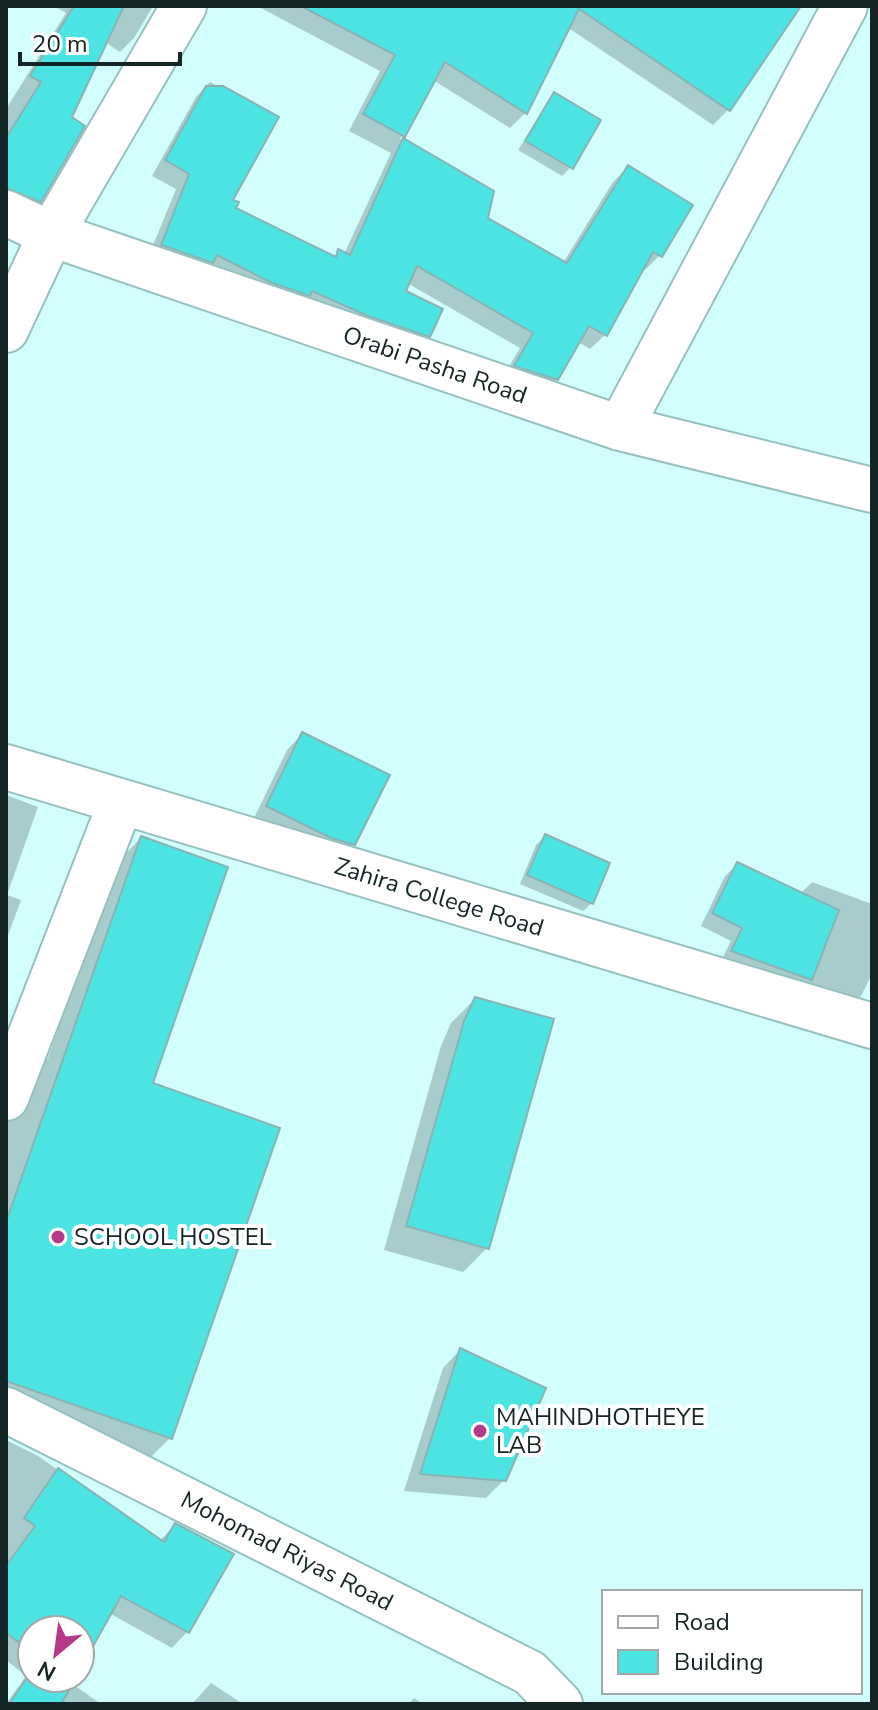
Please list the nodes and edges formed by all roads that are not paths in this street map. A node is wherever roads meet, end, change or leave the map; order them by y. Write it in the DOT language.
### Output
graph roads {
  1 [pos="184,6"];
  2 [pos="845,6"];
  3 [pos="6,213"];
  4 [pos="51,234"];
  5 [pos="6,330"];
  6 [pos="620,428"];
  7 [pos="872,490"];
  8 [pos="6,767"];
  9 [pos="121,802"];
  10 [pos="872,1026"];
  11 [pos="6,1098"];
  12 [pos="6,1410"];
  13 [pos="560,1704"];
  1 -- 4 [label="street"];
  2 -- 6 [label="street"];
  3 -- 4 [label="street, Orabi Pasha Road"];
  4 -- 5 [label="street"];
  4 -- 6 [label="street, Orabi Pasha Road"];
  6 -- 7 [label="street, Orabi Pasha Road"];
  8 -- 9 [label="street, Zahira College Road"];
  9 -- 10 [label="street, Zahira College Road"];
  9 -- 11 [label="street"];
  12 -- 13 [label="street, Mohomad Riyas Road"];
}
